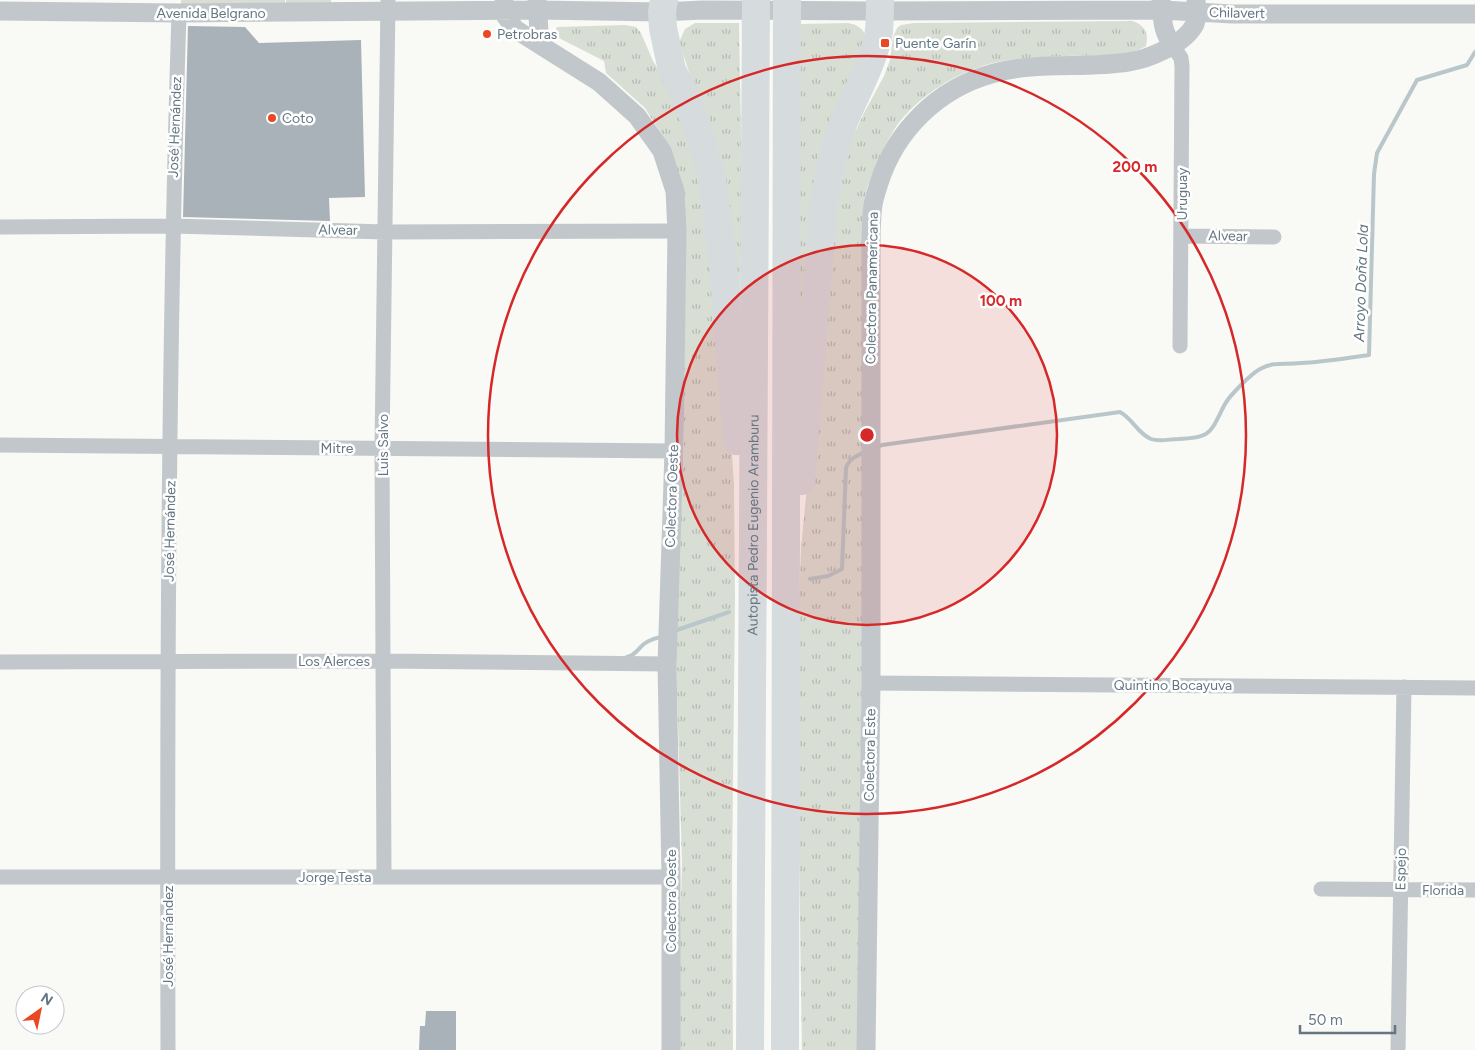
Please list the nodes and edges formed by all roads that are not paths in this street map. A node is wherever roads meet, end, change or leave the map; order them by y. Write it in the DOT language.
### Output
graph roads {
  1 [pos="756,0"];
  2 [pos="787,0"];
  3 [pos="504,5"];
  4 [pos="537,5"];
  5 [pos="1162,5"];
  6 [pos="388,6"];
  7 [pos="664,6"];
  8 [pos="880,6"];
  9 [pos="1197,6"];
  10 [pos="179,7"];
  11 [pos="1474,9"];
  12 [pos="0,11"];
  13 [pos="1173,46"];
  14 [pos="545,48"];
  15 [pos="172,226"];
  16 [pos="0,227"];
  17 [pos="677,231"];
  18 [pos="386,232"];
  19 [pos="1182,236"];
  20 [pos="1274,236"];
  21 [pos="1180,346"];
  22 [pos="0,445"];
  23 [pos="171,447"];
  24 [pos="382,448"];
  25 [pos="674,451"];
  26 [pos="870,460"];
  27 [pos="752,639"];
  28 [pos="784,652"];
  29 [pos="667,655"];
  30 [pos="168,661"];
  31 [pos="383,661"];
  32 [pos="0,662"];
  33 [pos="871,683"];
  34 [pos="1404,687"];
  35 [pos="1475,688"];
  36 [pos="0,877"];
  37 [pos="168,877"];
  38 [pos="384,877"];
  39 [pos="671,877"];
  40 [pos="1321,889"];
  41 [pos="1401,890"];
  42 [pos="1475,890"];
  43 [pos="750,931"];
  44 [pos="168,1050"];
  45 [pos="671,1050"];
  46 [pos="743,1050"];
  47 [pos="750,1050"];
  48 [pos="785,1050"];
  49 [pos="866,1050"];
  50 [pos="1398,1050"];
  1 -- 27 [label="highway, Autopista Pedro Eugenio Aramburu"];
  2 -- 28 [label="highway"];
  3 -- 4 [label="street, Avenida Belgrano"];
  3 -- 6 [label="street, Avenida Belgrano"];
  3 -- 14 [label="street, Colectora Oeste"];
  4 -- 7 [label="street, Avenida Belgrano"];
  4 -- 14 [label="street"];
  5 -- 8 [label="street, Chilavert"];
  5 -- 9 [label="street, Chilavert"];
  5 -- 13 [label="street"];
  6 -- 10 [label="street, Avenida Belgrano"];
  6 -- 18 [label="street, Luis Salvo"];
  7 -- 8 [label="street"];
  7 -- 27 [label="highway"];
  8 -- 28 [label="highway"];
  9 -- 11 [label="street, Chilavert"];
  9 -- 13 [label="street, Colectora Panamericana"];
  10 -- 12 [label="street, Avenida Belgrano"];
  10 -- 15 [label="street, José Hernández"];
  13 -- 19 [label="street, Uruguay"];
  13 -- 26 [label="street, Colectora Panamericana"];
  14 -- 17 [label="street, Colectora Oeste"];
  15 -- 16 [label="street, Alvear"];
  15 -- 18 [label="street, Alvear"];
  15 -- 23 [label="street, José Hernández"];
  17 -- 18 [label="street, Alvear"];
  17 -- 25 [label="street, Colectora Oeste"];
  18 -- 24 [label="street, Luis Salvo"];
  19 -- 20 [label="street, Alvear"];
  19 -- 21 [label="street, Uruguay"];
  22 -- 23 [label="street, Mitre"];
  23 -- 24 [label="street, Mitre"];
  23 -- 30 [label="street, José Hernández"];
  24 -- 25 [label="street, Mitre"];
  24 -- 31 [label="street, Luis Salvo"];
  25 -- 29 [label="street, Colectora Oeste"];
  26 -- 33 [label="street, Colectora Este"];
  27 -- 43 [label="highway, Autopista Pedro Eugenio Aramburu"];
  28 -- 48 [label="highway"];
  29 -- 31 [label="street, Los Alerces"];
  29 -- 39 [label="street, Colectora Oeste"];
  30 -- 31 [label="street, Los Alerces"];
  30 -- 32 [label="street, Los Alerces"];
  30 -- 37 [label="street, José Hernández"];
  31 -- 38 [label="street, Luis Salvo"];
  33 -- 34 [label="street, Quintino Bocayuva"];
  33 -- 49 [label="street, Colectora Este"];
  34 -- 35 [label="street, Quintino Bocayuva"];
  34 -- 41 [label="street, Espejo"];
  36 -- 37 [label="street, Jorge Testa"];
  37 -- 38 [label="street, Jorge Testa"];
  37 -- 44 [label="street, José Hernández"];
  38 -- 39 [label="street, Jorge Testa"];
  39 -- 45 [label="street, Colectora Oeste"];
  40 -- 41 [label="street, Florida"];
  41 -- 42 [label="street, Florida"];
  41 -- 50 [label="street, Espejo"];
  43 -- 46 [label="highway"];
  43 -- 47 [label="highway, Autopista Pedro Eugenio Aramburu"];
}
